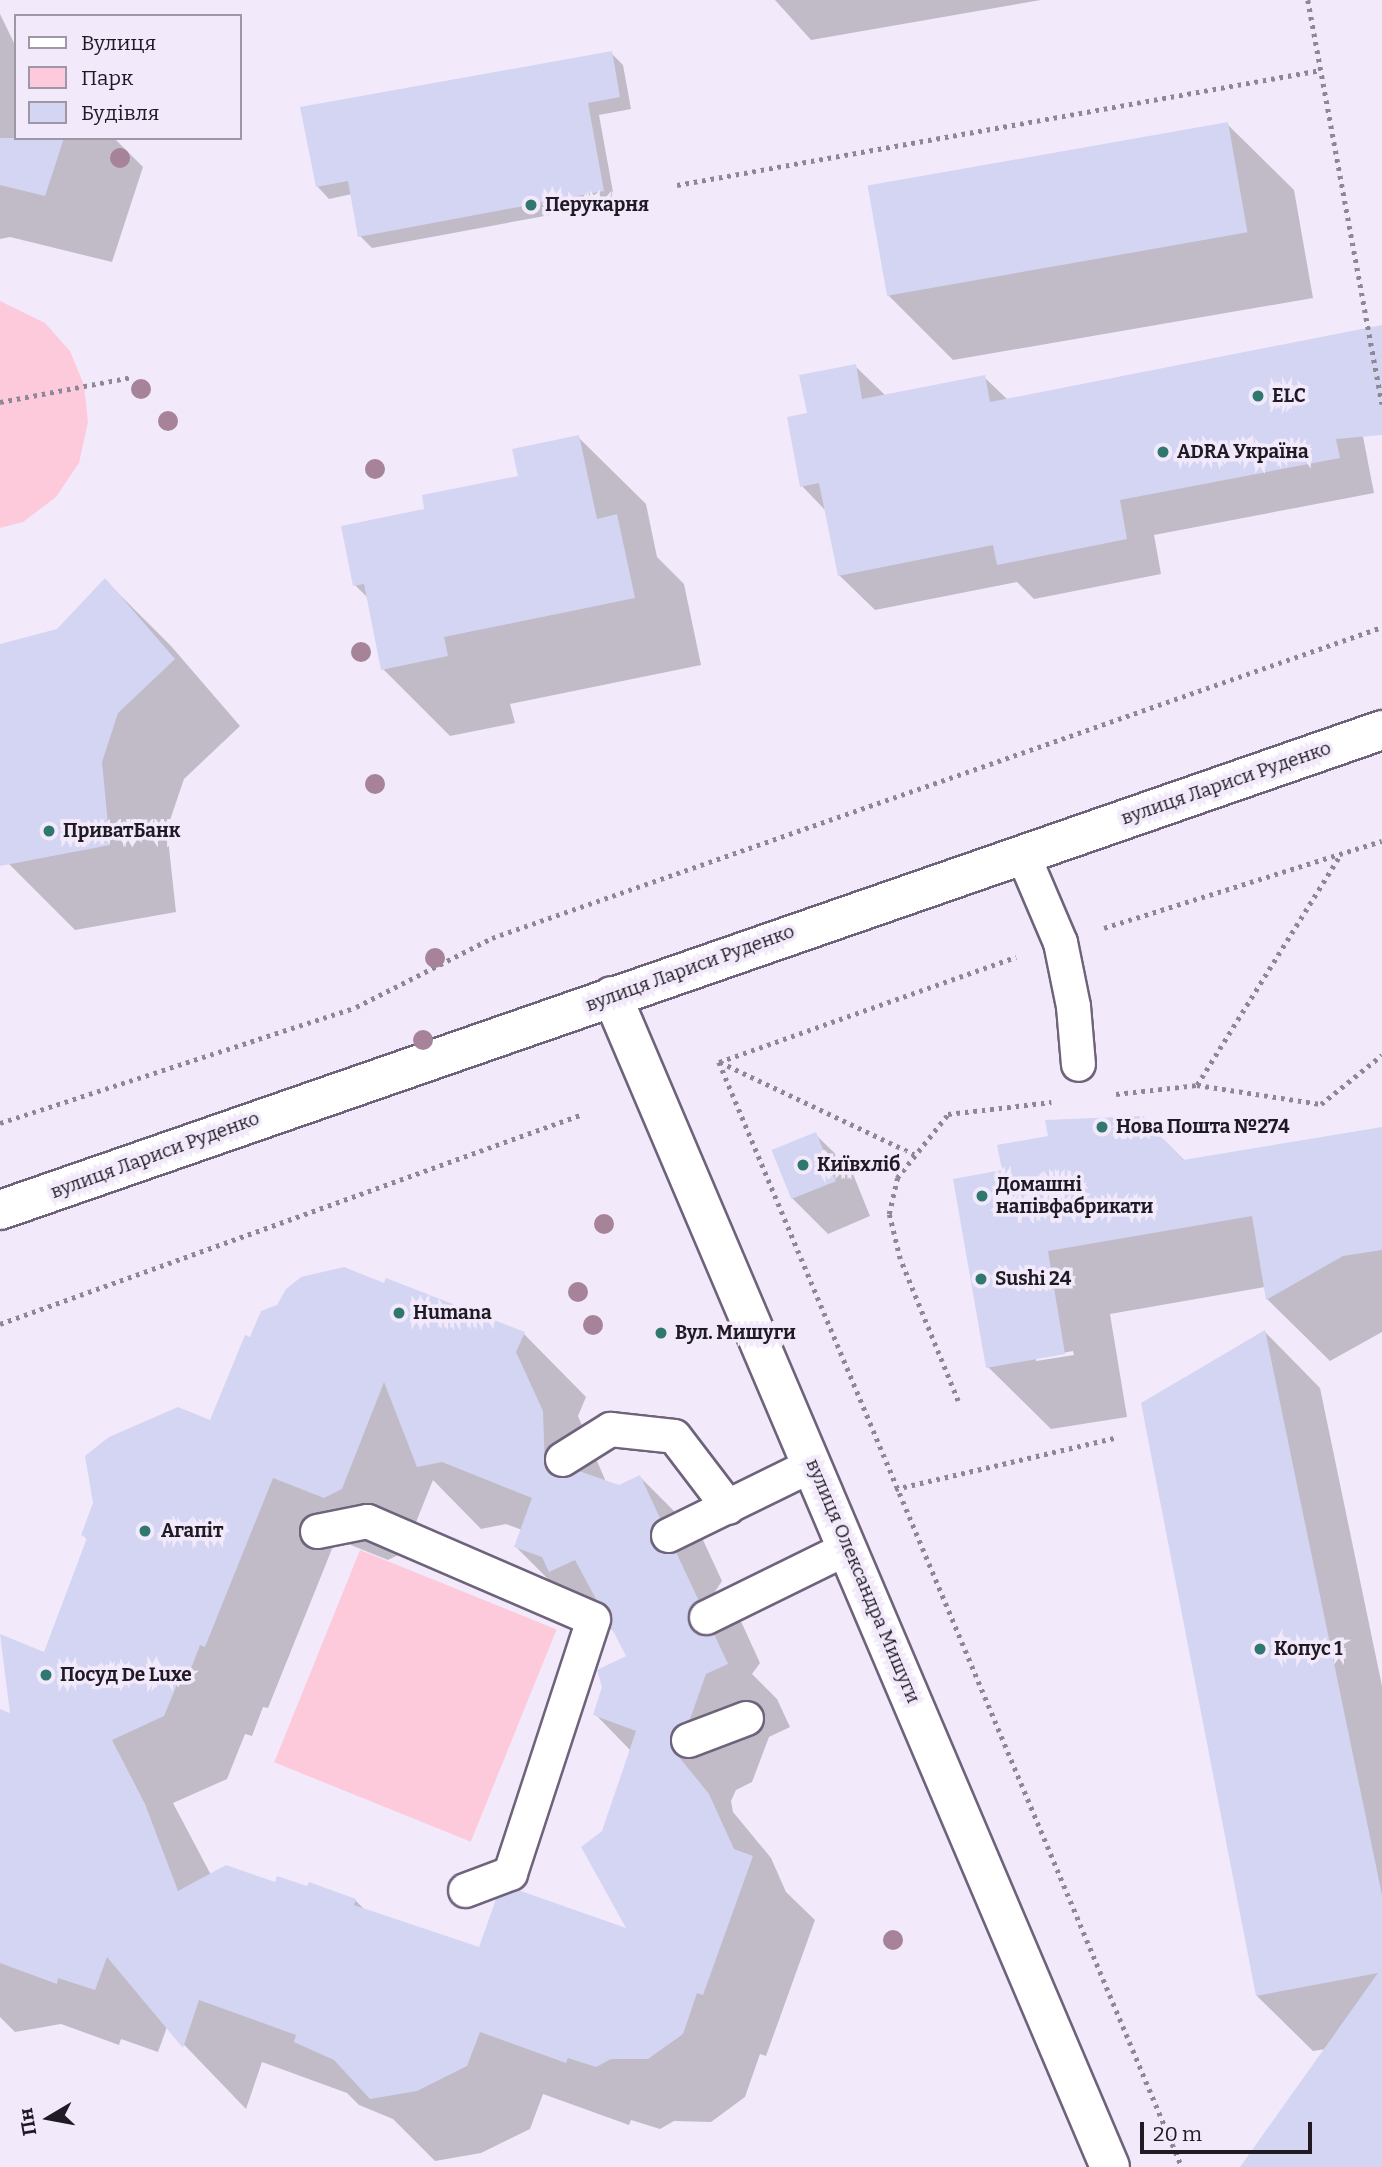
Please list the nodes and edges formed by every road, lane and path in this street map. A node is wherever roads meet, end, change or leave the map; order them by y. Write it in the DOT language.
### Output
graph roads {
  1 [pos="1308,0"];
  2 [pos="1321,71"];
  3 [pos="677,185"];
  4 [pos="132,377"];
  5 [pos="0,402"];
  6 [pos="1382,404"];
  7 [pos="1382,626"];
  8 [pos="1382,730"];
  9 [pos="1022,853"];
  10 [pos="1340,855"];
  11 [pos="612,996"];
  12 [pos="1382,1055"];
  13 [pos="1078,1064"];
  14 [pos="1197,1085"];
  15 [pos="1114,1094"];
  16 [pos="1059,1101"];
  17 [pos="580,1115"];
  18 [pos="0,1123"];
  19 [pos="914,1154"];
  20 [pos="0,1210"];
  21 [pos="0,1324"];
  22 [pos="958,1401"];
  23 [pos="1115,1438"];
  24 [pos="562,1459"];
  25 [pos="813,1464"];
  26 [pos="895,1489"];
  27 [pos="728,1507"];
  28 [pos="317,1531"];
  29 [pos="668,1535"];
  30 [pos="848,1547"];
  31 [pos="706,1617"];
  32 [pos="747,1718"];
  33 [pos="688,1740"];
  34 [pos="465,1890"];
  35 [pos="1110,2167"];
  36 [pos="1182,2167"];
  1 -- 2 [label="path"];
  2 -- 3 [label="path"];
  2 -- 6 [label="path"];
  4 -- 5 [label="path"];
  7 -- 18 [label="path"];
  8 -- 9 [label="street, вулиця Лариси Руденко"];
  9 -- 11 [label="street, вулиця Лариси Руденко"];
  9 -- 13 [label="lane"];
  10 -- 14 [label="path"];
  11 -- 20 [label="street, вулиця Лариси Руденко"];
  11 -- 25 [label="street, вулиця Олександра Мишуги"];
  12 -- 14 [label="path"];
  14 -- 15 [label="path"];
  16 -- 19 [label="path"];
  17 -- 21 [label="path"];
  19 -- 22 [label="path"];
  19 -- 26 [label="path"];
  23 -- 26 [label="path"];
  24 -- 27 [label="lane"];
  25 -- 27 [label="lane"];
  25 -- 30 [label="street, вулиця Олександра Мишуги"];
  26 -- 36 [label="path"];
  27 -- 29 [label="lane"];
  28 -- 34 [label="lane"];
  30 -- 31 [label="lane"];
  30 -- 35 [label="street, вулиця Олександра Мишуги"];
  32 -- 33 [label="lane"];
}
